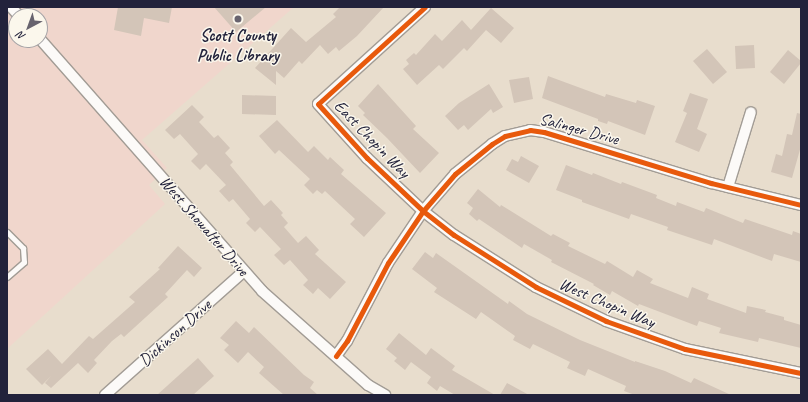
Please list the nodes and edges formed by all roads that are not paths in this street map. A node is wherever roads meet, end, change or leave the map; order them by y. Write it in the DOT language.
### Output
graph roads {
  1 [pos="425,7"];
  2 [pos="48,48"];
  3 [pos="751,112"];
  4 [pos="728,187"];
  5 [pos="801,205"];
  6 [pos="423,211"];
  7 [pos="7,232"];
  8 [pos="244,271"];
  9 [pos="7,277"];
  10 [pos="336,356"];
  11 [pos="801,373"];
  12 [pos="105,395"];
  13 [pos="385,395"];
  1 -- 6 [label="street, East Chopin Way"];
  2 -- 8 [label="street, West Showalter Drive"];
  3 -- 4 [label="street"];
  4 -- 5 [label="street, Salinger Drive"];
  4 -- 6 [label="street, Salinger Drive"];
  6 -- 10 [label="street, Salinger Drive"];
  6 -- 11 [label="street, West Chopin Way"];
  7 -- 9 [label="lane"];
  8 -- 10 [label="street, West Showalter Drive"];
  8 -- 12 [label="street, Dickinson Drive"];
  10 -- 13 [label="street, West Showalter Drive"];
}
